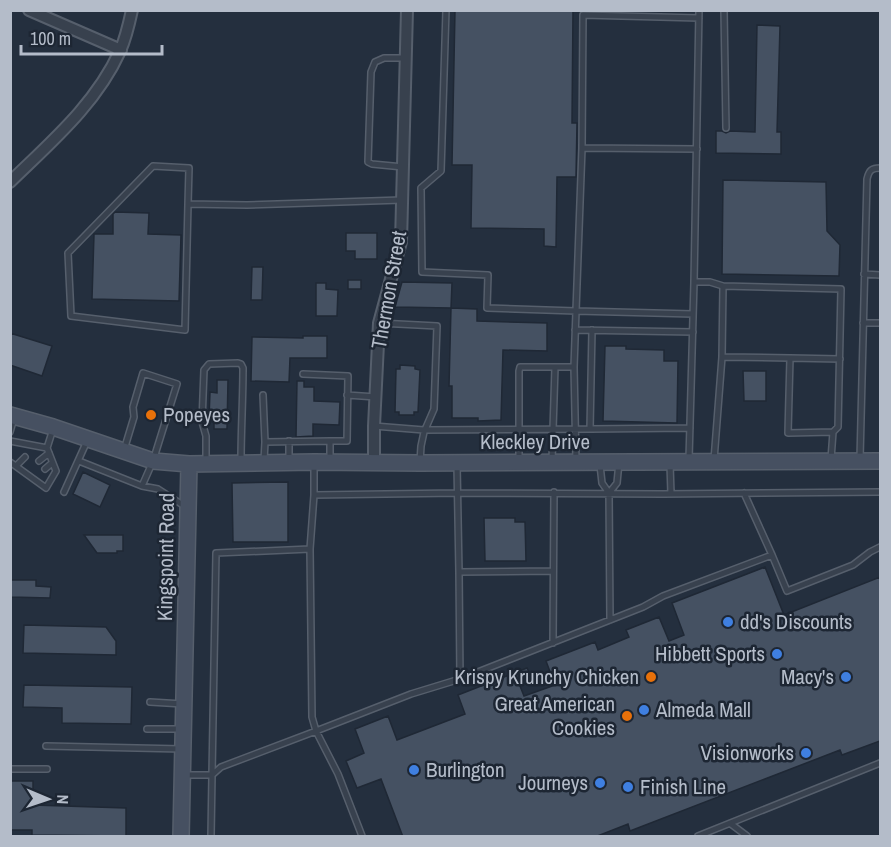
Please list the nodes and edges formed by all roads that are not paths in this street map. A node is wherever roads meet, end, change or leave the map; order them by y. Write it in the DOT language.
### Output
graph roads {
  1 [pos="28,10"];
  2 [pos="132,10"];
  3 [pos="407,10"];
  4 [pos="446,10"];
  5 [pos="699,10"];
  6 [pos="724,10"];
  7 [pos="699,18"];
  8 [pos="121,50"];
  9 [pos="406,58"];
  10 [pos="726,128"];
  11 [pos="582,148"];
  12 [pos="697,149"];
  13 [pos="403,167"];
  14 [pos="880,168"];
  15 [pos="10,182"];
  16 [pos="402,200"];
  17 [pos="188,204"];
  18 [pos="864,274"];
  19 [pos="880,275"];
  20 [pos="694,282"];
  21 [pos="723,286"];
  22 [pos="576,311"];
  23 [pos="693,314"];
  24 [pos="863,322"];
  25 [pos="379,323"];
  26 [pos="880,323"];
  27 [pos="575,330"];
  28 [pos="592,330"];
  29 [pos="693,332"];
  30 [pos="722,357"];
  31 [pos="790,358"];
  32 [pos="840,359"];
  33 [pos="555,367"];
  34 [pos="574,367"];
  35 [pos="303,374"];
  36 [pos="263,395"];
  37 [pos="347,395"];
  38 [pos="376,397"];
  39 [pos="12,416"];
  40 [pos="374,426"];
  41 [pos="53,428"];
  42 [pos="690,428"];
  43 [pos="519,429"];
  44 [pos="553,429"];
  45 [pos="591,429"];
  46 [pos="424,430"];
  47 [pos="575,430"];
  48 [pos="10,432"];
  49 [pos="833,432"];
  50 [pos="88,440"];
  51 [pos="10,441"];
  52 [pos="289,441"];
  53 [pos="330,441"];
  54 [pos="265,442"];
  55 [pos="38,447"];
  56 [pos="48,450"];
  57 [pos="32,452"];
  58 [pos="123,452"];
  59 [pos="25,457"];
  60 [pos="39,461"];
  61 [pos="79,461"];
  62 [pos="153,461"];
  63 [pos="831,461"];
  64 [pos="860,461"];
  65 [pos="880,461"];
  66 [pos="289,462"];
  67 [pos="314,462"];
  68 [pos="330,462"];
  69 [pos="374,462"];
  70 [pos="552,462"];
  71 [pos="576,462"];
  72 [pos="600,462"];
  73 [pos="619,462"];
  74 [pos="670,462"];
  75 [pos="688,462"];
  76 [pos="714,462"];
  77 [pos="52,463"];
  78 [pos="241,463"];
  79 [pos="264,463"];
  80 [pos="420,463"];
  81 [pos="458,463"];
  82 [pos="519,463"];
  83 [pos="13,464"];
  84 [pos="189,464"];
  85 [pos="206,464"];
  86 [pos="32,467"];
  87 [pos="45,469"];
  88 [pos="25,473"];
  89 [pos="142,486"];
  90 [pos="64,492"];
  91 [pos="554,492"];
  92 [pos="880,492"];
  93 [pos="458,493"];
  94 [pos="609,493"];
  95 [pos="744,493"];
  96 [pos="671,494"];
  97 [pos="314,495"];
  98 [pos="187,508"];
  99 [pos="880,548"];
  100 [pos="310,549"];
  101 [pos="772,555"];
  102 [pos="553,571"];
  103 [pos="459,572"];
  104 [pos="610,620"];
  105 [pos="553,643"];
  106 [pos="460,679"];
  107 [pos="150,702"];
  108 [pos="184,704"];
  109 [pos="147,729"];
  110 [pos="184,729"];
  111 [pos="316,731"];
  112 [pos="46,746"];
  113 [pos="183,749"];
  114 [pos="880,763"];
  115 [pos="10,769"];
  116 [pos="47,769"];
  117 [pos="183,776"];
  118 [pos="212,776"];
  119 [pos="731,824"];
  120 [pos="181,837"];
  121 [pos="211,837"];
  122 [pos="362,837"];
  123 [pos="698,837"];
  124 [pos="747,837"];
  1 -- 8 [label="street"];
  2 -- 8 [label="street"];
  3 -- 9 [label="street, Thermon Street"];
  4 -- 22 [label="lane"];
  5 -- 7 [label="lane"];
  6 -- 10 [label="lane"];
  7 -- 11 [label="lane"];
  7 -- 12 [label="lane"];
  8 -- 15 [label="street"];
  9 -- 13 [label="street, Thermon Street"];
  9 -- 13 [label="lane"];
  11 -- 12 [label="lane"];
  11 -- 22 [label="lane"];
  12 -- 20 [label="lane"];
  13 -- 16 [label="street, Thermon Street"];
  14 -- 18 [label="lane"];
  16 -- 17 [label="lane"];
  16 -- 25 [label="street, Thermon Street"];
  17 -- 17 [label="lane"];
  18 -- 19 [label="lane"];
  18 -- 24 [label="lane"];
  20 -- 21 [label="lane"];
  20 -- 23 [label="lane"];
  21 -- 30 [label="lane"];
  21 -- 32 [label="lane"];
  22 -- 23 [label="lane"];
  22 -- 27 [label="lane"];
  23 -- 29 [label="lane"];
  24 -- 26 [label="lane"];
  24 -- 64 [label="lane"];
  25 -- 38 [label="street, Thermon Street"];
  25 -- 46 [label="lane"];
  27 -- 28 [label="lane"];
  27 -- 34 [label="lane"];
  28 -- 29 [label="lane"];
  28 -- 45 [label="lane"];
  29 -- 42 [label="lane"];
  30 -- 31 [label="lane"];
  30 -- 76 [label="lane"];
  31 -- 32 [label="lane"];
  31 -- 49 [label="lane"];
  32 -- 49 [label="lane"];
  33 -- 34 [label="lane"];
  33 -- 43 [label="lane"];
  33 -- 44 [label="lane"];
  34 -- 47 [label="lane"];
  35 -- 37 [label="lane"];
  36 -- 54 [label="lane"];
  37 -- 38 [label="lane"];
  37 -- 53 [label="lane"];
  38 -- 40 [label="street, Thermon Street"];
  39 -- 41 [label="street, Kingspoint Road"];
  39 -- 48 [label="lane"];
  40 -- 46 [label="lane"];
  40 -- 69 [label="street, Thermon Street"];
  41 -- 50 [label="street, Kingspoint Road"];
  41 -- 56 [label="lane"];
  42 -- 45 [label="lane"];
  42 -- 75 [label="lane"];
  43 -- 44 [label="lane"];
  43 -- 46 [label="lane"];
  43 -- 82 [label="lane"];
  44 -- 47 [label="lane"];
  44 -- 70 [label="lane"];
  45 -- 47 [label="lane"];
  46 -- 80 [label="lane"];
  47 -- 71 [label="lane"];
  49 -- 63 [label="lane"];
  50 -- 58 [label="street, Kingspoint Road"];
  50 -- 61 [label="lane"];
  51 -- 55 [label="lane"];
  52 -- 53 [label="lane"];
  52 -- 54 [label="lane"];
  52 -- 66 [label="lane"];
  53 -- 68 [label="lane"];
  54 -- 79 [label="lane"];
  55 -- 56 [label="lane"];
  55 -- 57 [label="lane"];
  56 -- 60 [label="lane"];
  56 -- 77 [label="lane"];
  58 -- 62 [label="street, Kingspoint Road"];
  58 -- 62 [label="lane"];
  59 -- 83 [label="lane"];
  61 -- 89 [label="lane"];
  61 -- 90 [label="lane"];
  62 -- 84 [label="street, Kingspoint Road"];
  62 -- 89 [label="lane"];
  63 -- 64 [label="street, Kleckley Drive"];
  63 -- 76 [label="street, Kleckley Drive"];
  64 -- 65 [label="street, Kleckley Drive"];
  66 -- 67 [label="street, Kleckley Drive"];
  66 -- 79 [label="street, Kleckley Drive"];
  67 -- 68 [label="street, Kleckley Drive"];
  67 -- 97 [label="lane"];
  68 -- 69 [label="street, Kleckley Drive"];
  69 -- 80 [label="street, Kleckley Drive"];
  70 -- 71 [label="street, Kleckley Drive"];
  70 -- 82 [label="street, Kleckley Drive"];
  71 -- 72 [label="street, Kleckley Drive"];
  72 -- 73 [label="street, Kleckley Drive"];
  72 -- 94 [label="lane"];
  73 -- 74 [label="street, Kleckley Drive"];
  73 -- 94 [label="lane"];
  74 -- 75 [label="street, Kleckley Drive"];
  74 -- 96 [label="lane"];
  75 -- 76 [label="street, Kleckley Drive"];
  77 -- 87 [label="lane"];
  77 -- 88 [label="lane"];
  78 -- 79 [label="street, Kleckley Drive"];
  78 -- 85 [label="street, Kleckley Drive"];
  78 -- 85 [label="lane"];
  80 -- 81 [label="street, Kleckley Drive"];
  81 -- 82 [label="street, Kleckley Drive"];
  81 -- 93 [label="lane"];
  83 -- 88 [label="lane"];
  84 -- 85 [label="street, Kleckley Drive"];
  84 -- 98 [label="street, Kingspoint Road"];
  86 -- 88 [label="lane"];
  89 -- 98 [label="lane"];
  91 -- 93 [label="lane"];
  91 -- 94 [label="lane"];
  91 -- 102 [label="lane"];
  92 -- 95 [label="lane"];
  93 -- 97 [label="lane"];
  93 -- 103 [label="lane"];
  94 -- 96 [label="lane"];
  94 -- 104 [label="lane"];
  95 -- 96 [label="lane"];
  95 -- 101 [label="lane"];
  97 -- 100 [label="lane"];
  98 -- 108 [label="street, Kingspoint Road"];
  99 -- 101 [label="lane"];
  100 -- 111 [label="lane"];
  100 -- 118 [label="lane"];
  101 -- 104 [label="lane"];
  102 -- 103 [label="lane"];
  102 -- 105 [label="lane"];
  103 -- 106 [label="lane"];
  104 -- 105 [label="lane"];
  105 -- 106 [label="lane"];
  106 -- 111 [label="lane"];
  107 -- 108 [label="lane"];
  108 -- 110 [label="street, Kingspoint Road"];
  109 -- 110 [label="lane"];
  110 -- 113 [label="street, Kingspoint Road"];
  111 -- 118 [label="lane"];
  111 -- 122 [label="lane"];
  112 -- 113 [label="lane"];
  113 -- 117 [label="street, Kingspoint Road"];
  114 -- 119 [label="lane"];
  115 -- 116 [label="lane"];
  117 -- 118 [label="lane"];
  117 -- 120 [label="street, Kingspoint Road"];
  118 -- 121 [label="lane"];
  119 -- 123 [label="lane"];
  119 -- 124 [label="lane"];
}
